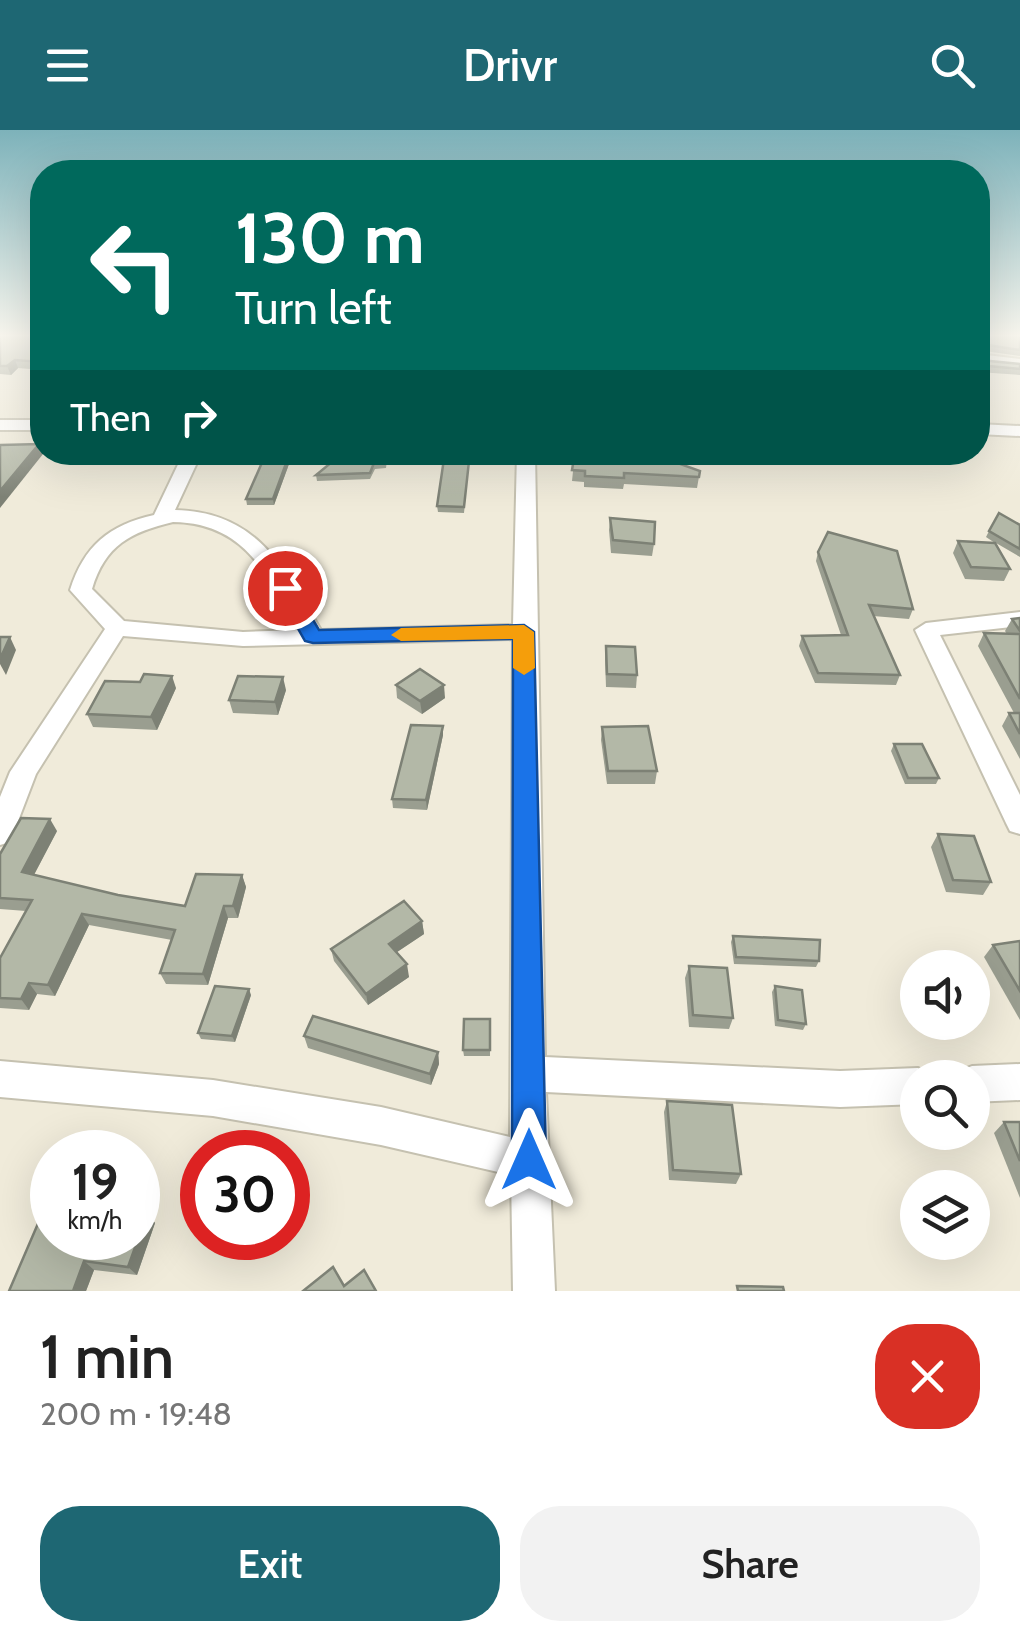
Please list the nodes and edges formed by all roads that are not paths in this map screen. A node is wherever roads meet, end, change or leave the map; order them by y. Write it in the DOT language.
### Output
graph roads {
  1 [pos="0,425"];
  2 [pos="30,425"];
  3 [pos="990,430"];
  4 [pos="1020,431"];
  5 [pos="187,465"];
  6 [pos="526,465"];
  7 [pos="163,516"];
  8 [pos="1020,619"];
  9 [pos="117,628"];
  10 [pos="524,632"];
  11 [pos="313,636"];
  12 [pos="1020,823"];
  13 [pos="0,834"];
  14 [pos="529,1074"];
  15 [pos="0,1078"];
  16 [pos="1020,1082"];
  17 [pos="990,1083"];
  18 [pos="900,1087"];
  19 [pos="529,1160"];
  20 [pos="534,1291"];
  1 -- 2 [label="street"];
  3 -- 4 [label="street"];
  5 -- 7 [label="street"];
  6 -- 10 [label="street"];
  7 -- 9 [label="street"];
  7 -- 11 [label="street"];
  8 -- 12 [label="street"];
  9 -- 11 [label="street"];
  9 -- 13 [label="street"];
  10 -- 11 [label="street"];
  10 -- 14 [label="street"];
  14 -- 18 [label="street"];
  14 -- 19 [label="street"];
  15 -- 19 [label="street"];
  16 -- 17 [label="street"];
  19 -- 20 [label="street"];
}
